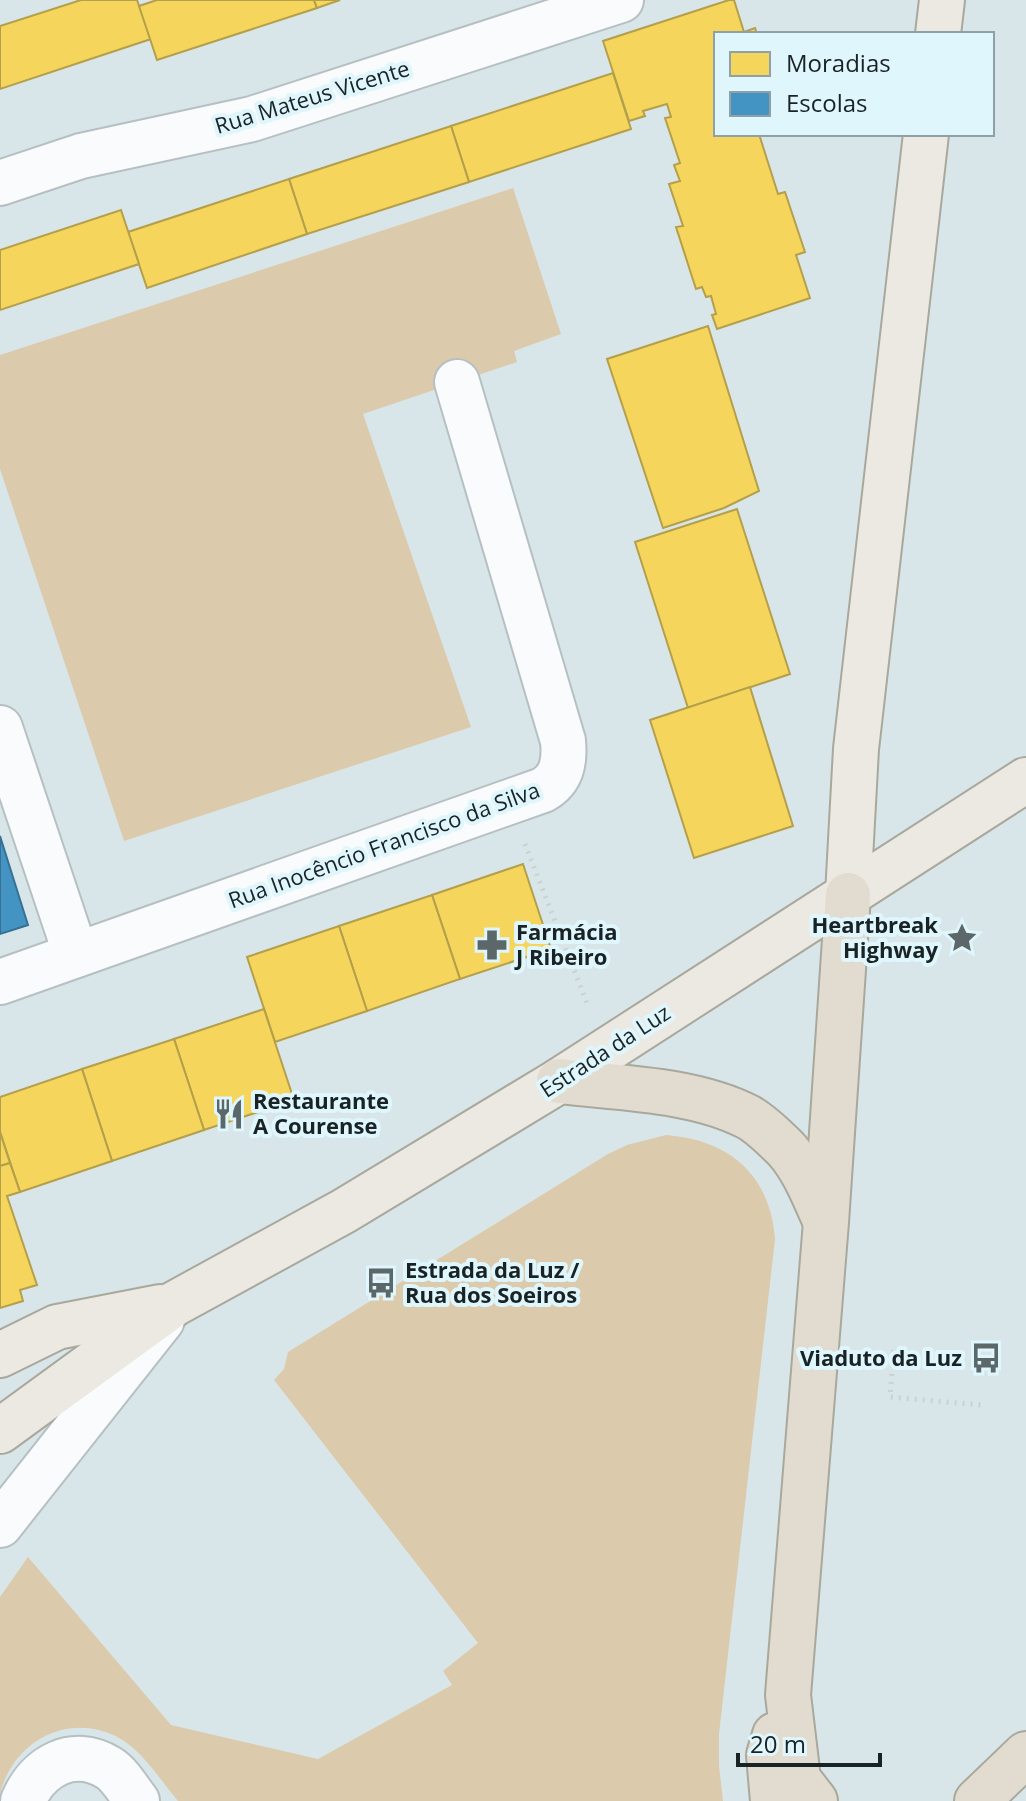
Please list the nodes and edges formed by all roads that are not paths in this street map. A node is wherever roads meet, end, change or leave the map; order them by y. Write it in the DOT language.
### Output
graph roads {
  1 [pos="621,0"];
  2 [pos="942,0"];
  3 [pos="938,32"];
  4 [pos="926,136"];
  5 [pos="0,183"];
  6 [pos="457,382"];
  7 [pos="0,728"];
  8 [pos="1026,780"];
  9 [pos="848,895"];
  10 [pos="76,955"];
  11 [pos="0,982"];
  12 [pos="559,1081"];
  13 [pos="826,1222"];
  14 [pos="174,1304"];
  15 [pos="0,1355"];
  16 [pos="0,1431"];
  17 [pos="0,1525"];
  18 [pos="788,1695"];
  19 [pos="1026,1754"];
  20 [pos="23,1801"];
  21 [pos="137,1801"];
  22 [pos="773,1801"];
  23 [pos="815,1801"];
  24 [pos="977,1801"];
  1 -- 5 [label="street, Rua Mateus Vicente"];
  2 -- 3 [label="main road"];
  4 -- 9 [label="main road"];
  6 -- 10 [label="street, Rua Inocêncio Francisco da Silva"];
  7 -- 10 [label="street"];
  8 -- 9 [label="main road, Estrada da Luz"];
  9 -- 12 [label="main road, Estrada da Luz"];
  9 -- 13 [label="highway"];
  10 -- 11 [label="street, Rua Inocêncio Francisco da Silva"];
  12 -- 13 [label="highway"];
  12 -- 14 [label="main road, Estrada da Luz"];
  13 -- 18 [label="highway"];
  14 -- 15 [label="main road, Estrada da Luz"];
  14 -- 16 [label="main road, Estrada da Luz"];
  14 -- 17 [label="street"];
  18 -- 22 [label="highway"];
  18 -- 23 [label="highway"];
  19 -- 24 [label="highway"];
  20 -- 21 [label="street"];
}
